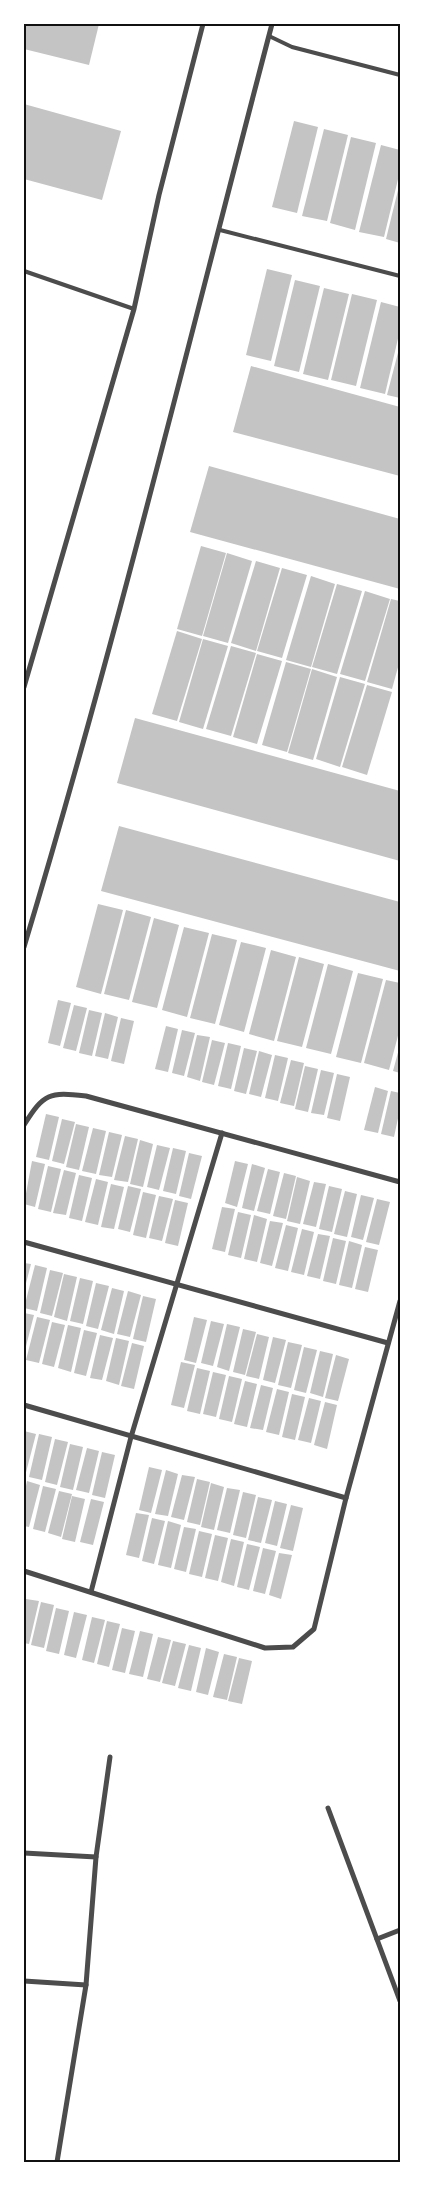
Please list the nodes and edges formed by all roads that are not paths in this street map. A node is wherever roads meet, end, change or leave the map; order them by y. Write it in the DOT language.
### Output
graph roads {
  1 [pos="202,24"];
  2 [pos="272,24"];
  3 [pos="269,36"];
  4 [pos="400,75"];
  5 [pos="220,230"];
  6 [pos="24,270"];
  7 [pos="400,276"];
  8 [pos="134,309"];
  9 [pos="24,687"];
  10 [pos="24,947"];
  11 [pos="24,1125"];
  12 [pos="222,1133"];
  13 [pos="400,1182"];
  14 [pos="24,1242"];
  15 [pos="177,1285"];
  16 [pos="400,1301"];
  17 [pos="388,1343"];
  18 [pos="24,1405"];
  19 [pos="131,1437"];
  20 [pos="346,1498"];
  21 [pos="24,1571"];
  22 [pos="91,1592"];
  23 [pos="110,1757"];
  24 [pos="328,1808"];
  25 [pos="24,1853"];
  26 [pos="96,1857"];
  27 [pos="400,1930"];
  28 [pos="377,1939"];
  29 [pos="24,1981"];
  30 [pos="86,1985"];
  31 [pos="400,2001"];
  32 [pos="57,2162"];
  1 -- 8 [label="street"];
  2 -- 3 [label="street"];
  3 -- 4 [label="lane"];
  3 -- 5 [label="street"];
  5 -- 7 [label="lane"];
  5 -- 10 [label="street"];
  6 -- 8 [label="lane"];
  8 -- 9 [label="street"];
  11 -- 12 [label="street"];
  12 -- 13 [label="street"];
  12 -- 15 [label="street"];
  14 -- 15 [label="street"];
  15 -- 17 [label="street"];
  15 -- 19 [label="street"];
  16 -- 17 [label="street"];
  17 -- 20 [label="street"];
  18 -- 19 [label="street"];
  19 -- 20 [label="street"];
  19 -- 22 [label="street"];
  20 -- 22 [label="street"];
  21 -- 22 [label="street"];
  23 -- 26 [label="street"];
  24 -- 28 [label="street"];
  25 -- 26 [label="street"];
  26 -- 30 [label="street"];
  27 -- 28 [label="street"];
  28 -- 31 [label="street"];
  29 -- 30 [label="street"];
  30 -- 32 [label="street"];
}
